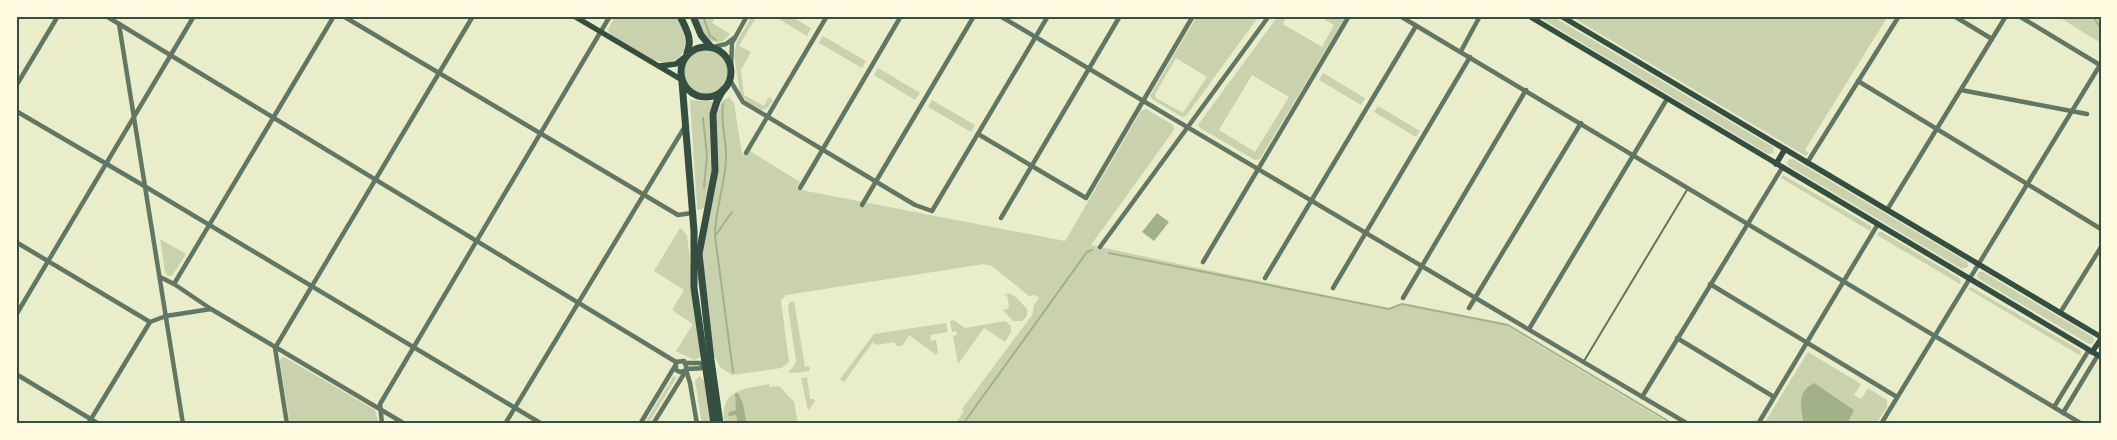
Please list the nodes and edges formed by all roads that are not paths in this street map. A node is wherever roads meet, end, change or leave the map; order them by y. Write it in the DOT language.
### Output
graph roads {
  1 [pos="58,16"];
  2 [pos="106,16"];
  3 [pos="194,16"];
  4 [pos="334,16"];
  5 [pos="343,16"];
  6 [pos="473,16"];
  7 [pos="574,16"];
  8 [pos="610,16"];
  9 [pos="680,16"];
  10 [pos="693,16"];
  11 [pos="748,16"];
  12 [pos="826,16"];
  13 [pos="901,16"];
  14 [pos="974,16"];
  15 [pos="1000,16"];
  16 [pos="1048,16"];
  17 [pos="1120,16"];
  18 [pos="1193,16"];
  19 [pos="1269,16"];
  20 [pos="1350,16"];
  21 [pos="1400,16"];
  22 [pos="1480,16"];
  23 [pos="1528,16"];
  24 [pos="1561,16"];
  25 [pos="1899,16"];
  26 [pos="1954,16"];
  27 [pos="2006,16"];
  28 [pos="2019,16"];
  29 [pos="119,24"];
  30 [pos="1416,26"];
  31 [pos="600,32"];
  32 [pos="1035,37"];
  33 [pos="735,38"];
  34 [pos="1992,39"];
  35 [pos="712,47"];
  36 [pos="1461,51"];
  37 [pos="170,56"];
  38 [pos="685,56"];
  39 [pos="1470,57"];
  40 [pos="657,65"];
  41 [pos="2100,65"];
  42 [pos="731,68"];
  43 [pos="1089,69"];
  44 [pos="440,72"];
  45 [pos="730,80"];
  46 [pos="682,81"];
  47 [pos="1858,81"];
  48 [pos="16,86"];
  49 [pos="723,90"];
  50 [pos="1526,90"];
  51 [pos="1961,90"];
  52 [pos="1667,99"];
  53 [pos="1143,101"];
  54 [pos="16,111"];
  55 [pos="2072,111"];
  56 [pos="2087,114"];
  57 [pos="767,116"];
  58 [pos="274,118"];
  59 [pos="134,119"];
  60 [pos="1581,123"];
  61 [pos="686,126"];
  62 [pos="1188,127"];
  63 [pos="1937,129"];
  64 [pos="540,134"];
  65 [pos="978,134"];
  66 [pos="822,149"];
  67 [pos="1785,149"];
  68 [pos="746,153"];
  69 [pos="1634,155"];
  70 [pos="1807,163"];
  71 [pos="1776,164"];
  72 [pos="106,165"];
  73 [pos="1032,166"];
  74 [pos="1258,168"];
  75 [pos="1782,168"];
  76 [pos="375,179"];
  77 [pos="876,181"];
  78 [pos="2027,184"];
  79 [pos="146,186"];
  80 [pos="800,188"];
  81 [pos="1688,188"];
  82 [pos="643,194"];
  83 [pos="1312,199"];
  84 [pos="862,205"];
  85 [pos="1887,210"];
  86 [pos="692,213"];
  87 [pos="706,214"];
  88 [pos="1002,218"];
  89 [pos="1748,223"];
  90 [pos="209,224"];
  91 [pos="1878,224"];
  92 [pos="2101,229"];
  93 [pos="1366,232"];
  94 [pos="478,240"];
  95 [pos="16,242"];
  96 [pos="1100,247"];
  97 [pos="2101,247"];
  98 [pos="48,262"];
  99 [pos="1202,262"];
  100 [pos="1978,263"];
  101 [pos="1422,265"];
  102 [pos="160,277"];
  103 [pos="1265,278"];
  104 [pos="1968,278"];
  105 [pos="1844,282"];
  106 [pos="174,284"];
  107 [pos="1710,284"];
  108 [pos="311,286"];
  109 [pos="1333,288"];
  110 [pos="1476,297"];
  111 [pos="1403,298"];
  112 [pos="579,302"];
  113 [pos="1469,308"];
  114 [pos="211,309"];
  115 [pos="2060,313"];
  116 [pos="16,315"];
  117 [pos="166,316"];
  118 [pos="150,322"];
  119 [pos="1530,329"];
  120 [pos="1934,336"];
  121 [pos="1677,338"];
  122 [pos="2101,338"];
  123 [pos="1807,343"];
  124 [pos="414,347"];
  125 [pos="275,348"];
  126 [pos="2095,353"];
  127 [pos="1584,362"];
  128 [pos="686,363"];
  129 [pos="676,364"];
  130 [pos="708,367"];
  131 [pos="685,370"];
  132 [pos="16,374"];
  133 [pos="1642,396"];
  134 [pos="1774,397"];
  135 [pos="1897,397"];
  136 [pos="2054,407"];
  137 [pos="515,408"];
  138 [pos="380,409"];
  139 [pos="2063,413"];
  140 [pos="90,421"];
  141 [pos="99,424"];
  142 [pos="183,424"];
  143 [pos="287,424"];
  144 [pos="382,424"];
  145 [pos="404,424"];
  146 [pos="505,424"];
  147 [pos="542,424"];
  148 [pos="640,424"];
  149 [pos="653,424"];
  150 [pos="697,424"];
  151 [pos="714,424"];
  152 [pos="720,424"];
  153 [pos="1688,424"];
  154 [pos="1758,424"];
  155 [pos="1881,424"];
  156 [pos="2082,424"];
  1 -- 48 [label="street"];
  2 -- 29 [label="street"];
  3 -- 37 [label="street"];
  4 -- 58 [label="street"];
  5 -- 44 [label="street"];
  6 -- 44 [label="street"];
  7 -- 31 [label="main road"];
  8 -- 31 [label="street"];
  9 -- 38 [label="highway"];
  10 -- 35 [label="highway"];
  11 -- 33 [label="street"];
  12 -- 57 [label="street"];
  13 -- 66 [label="street"];
  14 -- 77 [label="street"];
  15 -- 32 [label="street"];
  16 -- 32 [label="street"];
  17 -- 43 [label="street"];
  18 -- 53 [label="street"];
  19 -- 62 [label="street"];
  20 -- 74 [label="street"];
  21 -- 30 [label="street"];
  22 -- 36 [label="street"];
  23 -- 52 [label="main road"];
  24 -- 67 [label="main road"];
  25 -- 47 [label="street"];
  26 -- 34 [label="street"];
  27 -- 34 [label="street"];
  28 -- 41 [label="street"];
  29 -- 37 [label="street"];
  29 -- 59 [label="street"];
  30 -- 36 [label="street"];
  30 -- 83 [label="street"];
  31 -- 40 [label="main road"];
  31 -- 64 [label="street"];
  32 -- 43 [label="street"];
  32 -- 65 [label="street"];
  33 -- 35 [label="street"];
  33 -- 42 [label="street"];
  34 -- 51 [label="street"];
  35 -- 38 [label="highway"];
  35 -- 42 [label="highway"];
  36 -- 39 [label="street"];
  37 -- 58 [label="street"];
  37 -- 59 [label="street"];
  38 -- 40 [label="main road"];
  38 -- 46 [label="highway"];
  39 -- 50 [label="street"];
  39 -- 93 [label="street"];
  40 -- 46 [label="main road"];
  41 -- 55 [label="street"];
  42 -- 45 [label="highway"];
  43 -- 53 [label="street"];
  43 -- 73 [label="street"];
  44 -- 64 [label="street"];
  44 -- 76 [label="street"];
  45 -- 49 [label="highway"];
  45 -- 57 [label="street"];
  46 -- 49 [label="highway"];
  46 -- 61 [label="highway"];
  47 -- 63 [label="street"];
  47 -- 70 [label="street"];
  49 -- 87 [label="highway"];
  50 -- 60 [label="street"];
  50 -- 101 [label="street"];
  51 -- 55 [label="street"];
  51 -- 63 [label="street"];
  52 -- 69 [label="street"];
  52 -- 71 [label="main road"];
  53 -- 62 [label="street"];
  53 -- 73 [label="street"];
  54 -- 72 [label="street"];
  55 -- 56 [label="street"];
  55 -- 78 [label="street"];
  57 -- 66 [label="street"];
  57 -- 68 [label="street"];
  58 -- 76 [label="street"];
  58 -- 90 [label="street"];
  59 -- 72 [label="street"];
  59 -- 79 [label="street"];
  60 -- 69 [label="street"];
  60 -- 110 [label="street"];
  61 -- 82 [label="street"];
  61 -- 86 [label="highway"];
  62 -- 74 [label="street"];
  62 -- 96 [label="street"];
  63 -- 78 [label="street"];
  63 -- 85 [label="street"];
  64 -- 82 [label="street"];
  64 -- 94 [label="street"];
  65 -- 73 [label="street"];
  65 -- 77 [label="street"];
  66 -- 77 [label="street"];
  66 -- 80 [label="street"];
  67 -- 70 [label="main road"];
  67 -- 71 [label="main road"];
  69 -- 81 [label="street"];
  69 -- 119 [label="street"];
  70 -- 85 [label="main road"];
  71 -- 75 [label="main road"];
  72 -- 79 [label="street"];
  72 -- 98 [label="street"];
  73 -- 88 [label="street"];
  74 -- 83 [label="street"];
  74 -- 99 [label="street"];
  75 -- 89 [label="street"];
  75 -- 91 [label="main road"];
  76 -- 94 [label="street"];
  76 -- 108 [label="street"];
  77 -- 84 [label="street"];
  78 -- 92 [label="street"];
  78 -- 100 [label="street"];
  79 -- 90 [label="street"];
  79 -- 102 [label="street"];
  81 -- 89 [label="street"];
  81 -- 127 [label="lane"];
  82 -- 86 [label="street"];
  82 -- 112 [label="street"];
  83 -- 93 [label="street"];
  83 -- 103 [label="street"];
  85 -- 100 [label="main road"];
  86 -- 87 [label="highway"];
  86 -- 130 [label="highway"];
  87 -- 130 [label="highway"];
  89 -- 105 [label="street"];
  89 -- 107 [label="street"];
  90 -- 106 [label="street"];
  90 -- 108 [label="street"];
  91 -- 104 [label="main road"];
  91 -- 105 [label="street"];
  93 -- 101 [label="street"];
  93 -- 109 [label="street"];
  94 -- 112 [label="street"];
  94 -- 124 [label="street"];
  95 -- 98 [label="street"];
  97 -- 115 [label="street"];
  98 -- 116 [label="street"];
  98 -- 118 [label="street"];
  100 -- 104 [label="street"];
  100 -- 115 [label="main road"];
  101 -- 110 [label="street"];
  101 -- 111 [label="street"];
  102 -- 106 [label="street"];
  102 -- 117 [label="street"];
  104 -- 120 [label="street"];
  104 -- 126 [label="main road"];
  105 -- 120 [label="street"];
  105 -- 123 [label="street"];
  106 -- 114 [label="street"];
  107 -- 121 [label="street"];
  107 -- 123 [label="street"];
  108 -- 124 [label="street"];
  108 -- 125 [label="street"];
  110 -- 113 [label="street"];
  110 -- 119 [label="street"];
  112 -- 129 [label="street"];
  112 -- 137 [label="street"];
  114 -- 117 [label="street"];
  114 -- 125 [label="street"];
  115 -- 122 [label="main road"];
  117 -- 118 [label="street"];
  117 -- 142 [label="street"];
  118 -- 140 [label="street"];
  119 -- 127 [label="street"];
  120 -- 135 [label="street"];
  120 -- 136 [label="street"];
  121 -- 133 [label="street"];
  121 -- 134 [label="street"];
  122 -- 126 [label="main road"];
  123 -- 134 [label="street"];
  123 -- 135 [label="street"];
  124 -- 137 [label="street"];
  124 -- 138 [label="street"];
  125 -- 138 [label="street"];
  125 -- 143 [label="street"];
  126 -- 136 [label="street"];
  126 -- 139 [label="street"];
  127 -- 133 [label="street"];
  128 -- 129 [label="street"];
  128 -- 130 [label="street"];
  128 -- 131 [label="street"];
  129 -- 131 [label="street"];
  129 -- 148 [label="street"];
  130 -- 131 [label="street"];
  130 -- 151 [label="highway"];
  130 -- 152 [label="highway"];
  131 -- 149 [label="street"];
  131 -- 150 [label="street"];
  132 -- 140 [label="street"];
  133 -- 153 [label="street"];
  134 -- 154 [label="street"];
  135 -- 155 [label="street"];
  136 -- 139 [label="street"];
  137 -- 146 [label="street"];
  137 -- 147 [label="street"];
  138 -- 144 [label="street"];
  138 -- 145 [label="street"];
  139 -- 156 [label="street"];
  140 -- 141 [label="street"];
}
